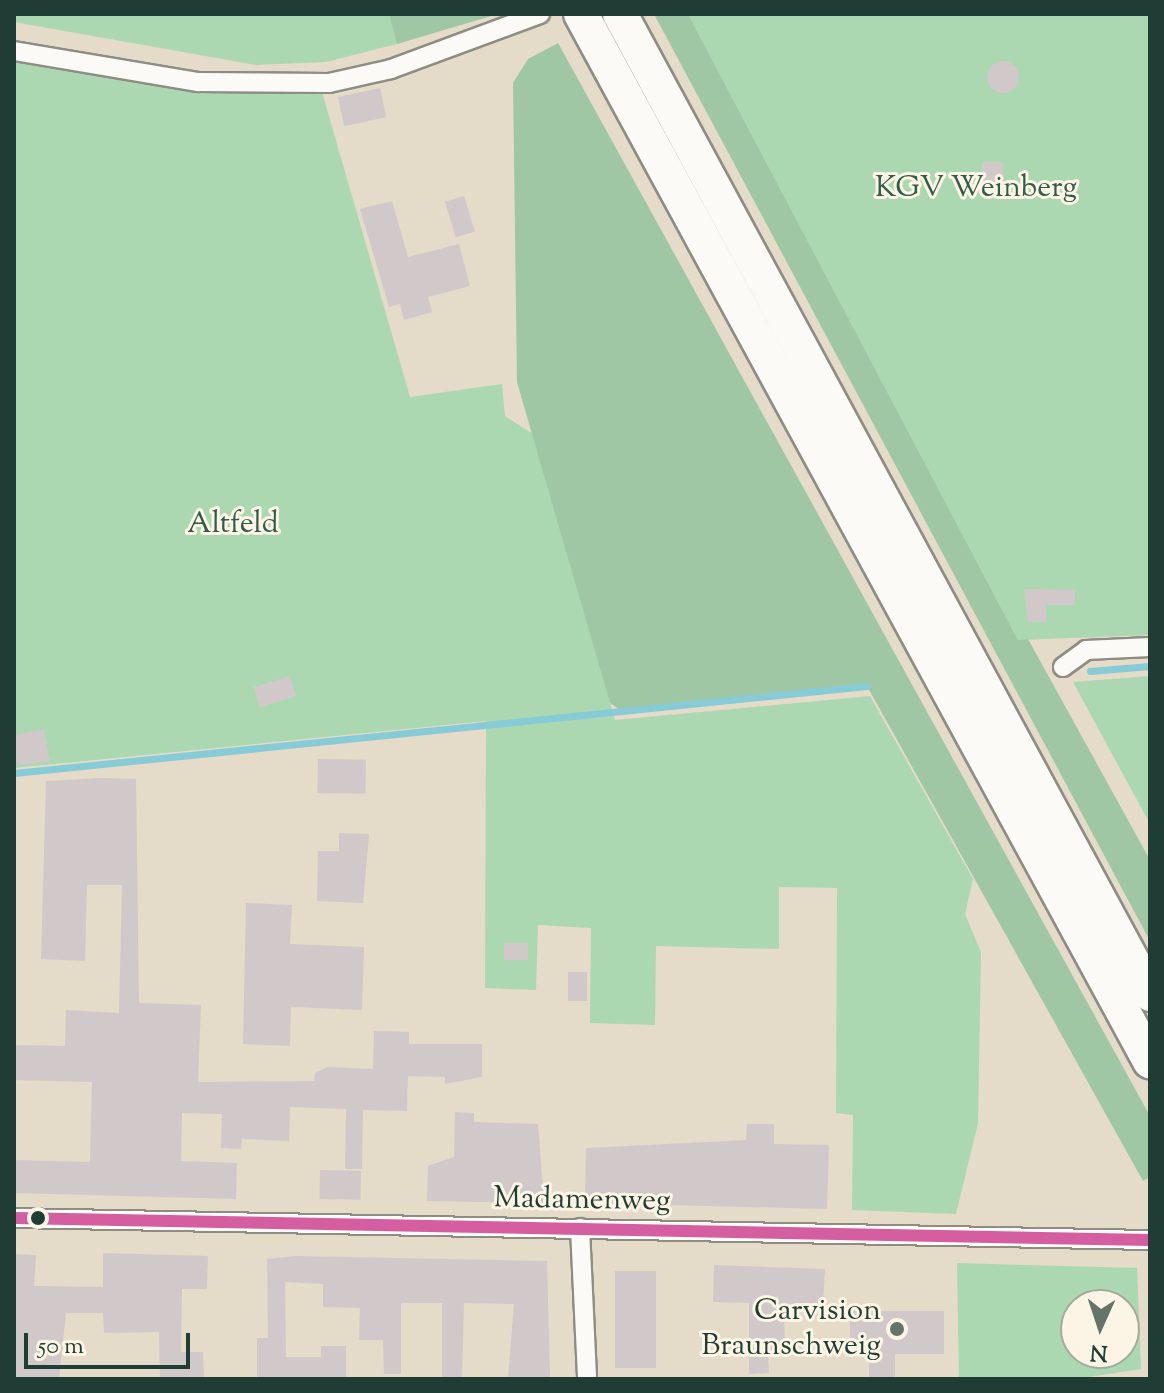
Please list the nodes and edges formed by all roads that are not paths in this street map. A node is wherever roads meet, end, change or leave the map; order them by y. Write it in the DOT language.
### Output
graph roads {
  1 [pos="540,14"];
  2 [pos="581,14"];
  3 [pos="627,28"];
  4 [pos="14,51"];
  5 [pos="1150,647"];
  6 [pos="1063,667"];
  7 [pos="1150,994"];
  8 [pos="1150,1061"];
  9 [pos="14,1218"];
  10 [pos="580,1228"];
  11 [pos="1150,1240"];
  12 [pos="587,1379"];
  1 -- 4 [label="street"];
  2 -- 8 [label="highway"];
  3 -- 7 [label="highway"];
  5 -- 6 [label="street"];
  9 -- 10 [label="street, Madamenweg"];
  10 -- 11 [label="street, Madamenweg"];
  10 -- 12 [label="street"];
}
